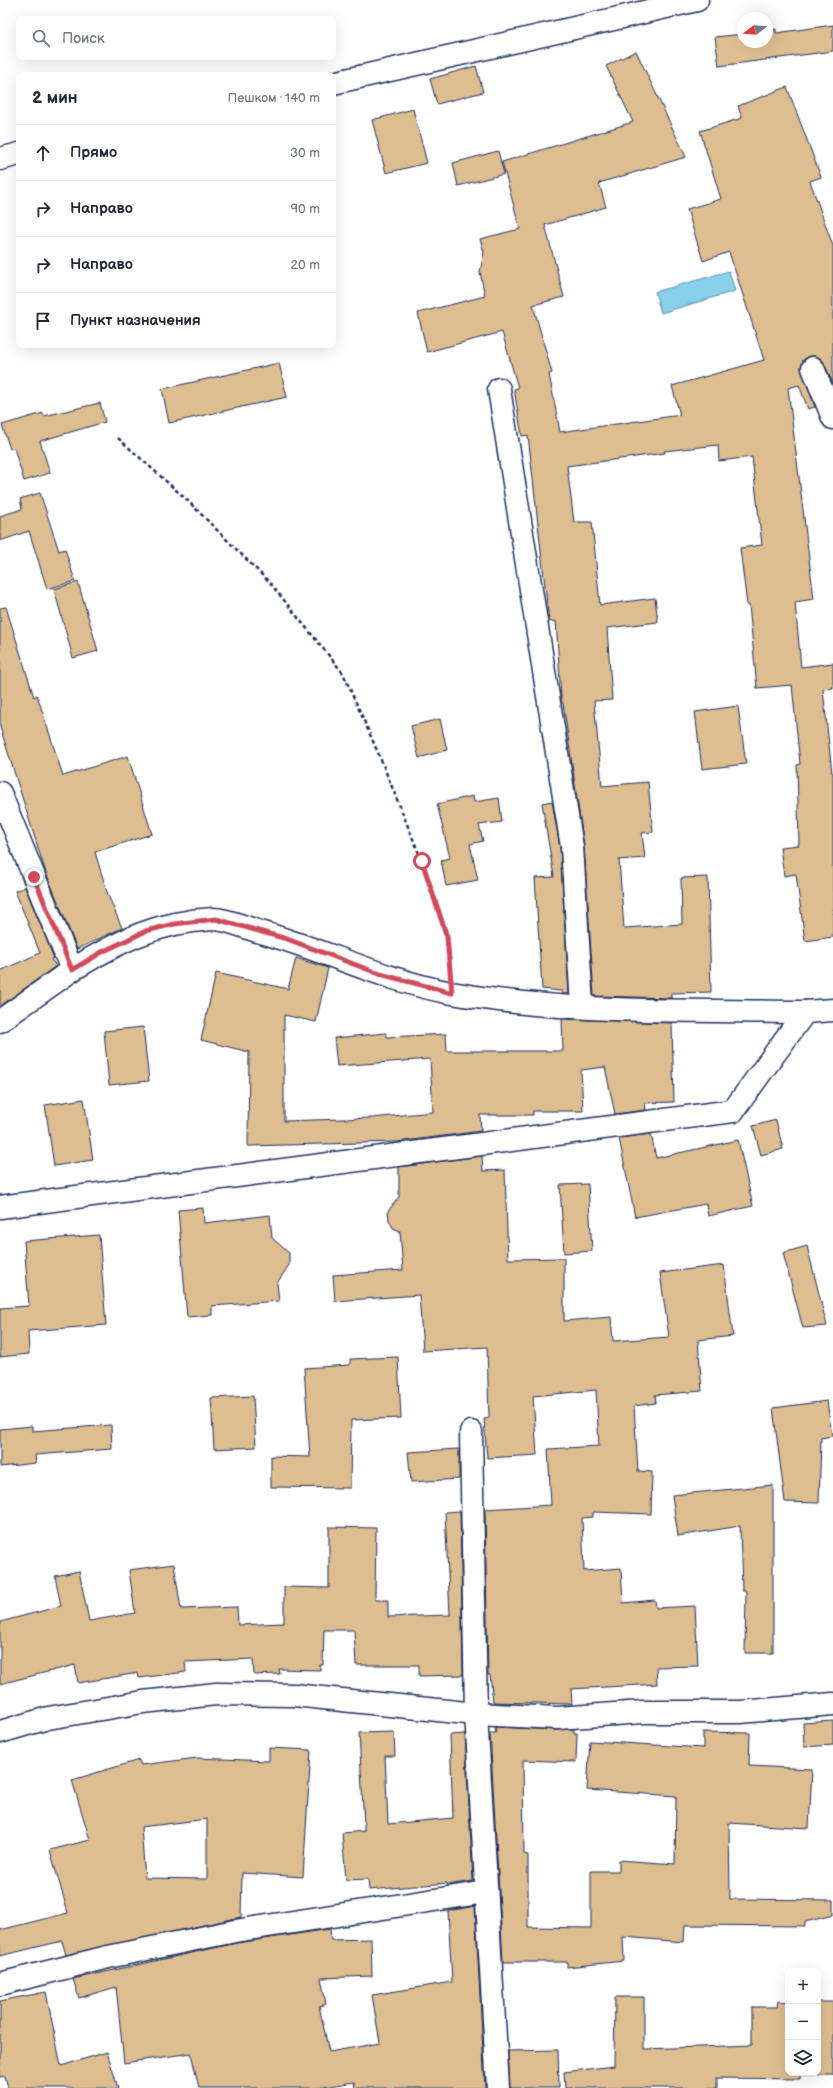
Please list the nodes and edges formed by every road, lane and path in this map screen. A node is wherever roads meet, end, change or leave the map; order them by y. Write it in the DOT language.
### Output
graph roads {
  1 [pos="697,0"];
  2 [pos="336,82"];
  3 [pos="16,155"];
  4 [pos="0,158"];
  5 [pos="813,368"];
  6 [pos="499,389"];
  7 [pos="833,418"];
  8 [pos="118,438"];
  9 [pos="0,793"];
  10 [pos="72,970"];
  11 [pos="452,993"];
  12 [pos="582,1006"];
  13 [pos="833,1010"];
  14 [pos="805,1012"];
  15 [pos="0,1021"];
  16 [pos="0,1207"];
  17 [pos="471,1432"];
  18 [pos="833,1704"];
  19 [pos="476,1714"];
  20 [pos="0,1732"];
  21 [pos="486,1892"];
  22 [pos="0,1984"];
  23 [pos="498,2088"];
  1 -- 2 [label="street"];
  3 -- 4 [label="street"];
  5 -- 7 [label="street"];
  6 -- 12 [label="street"];
  8 -- 11 [label="path"];
  9 -- 10 [label="street"];
  10 -- 11 [label="street"];
  10 -- 15 [label="street"];
  11 -- 12 [label="street"];
  12 -- 14 [label="street"];
  13 -- 14 [label="street"];
  14 -- 16 [label="street"];
  17 -- 19 [label="street"];
  18 -- 19 [label="street"];
  19 -- 20 [label="street"];
  19 -- 21 [label="street"];
  21 -- 22 [label="street"];
  21 -- 23 [label="street"];
}
